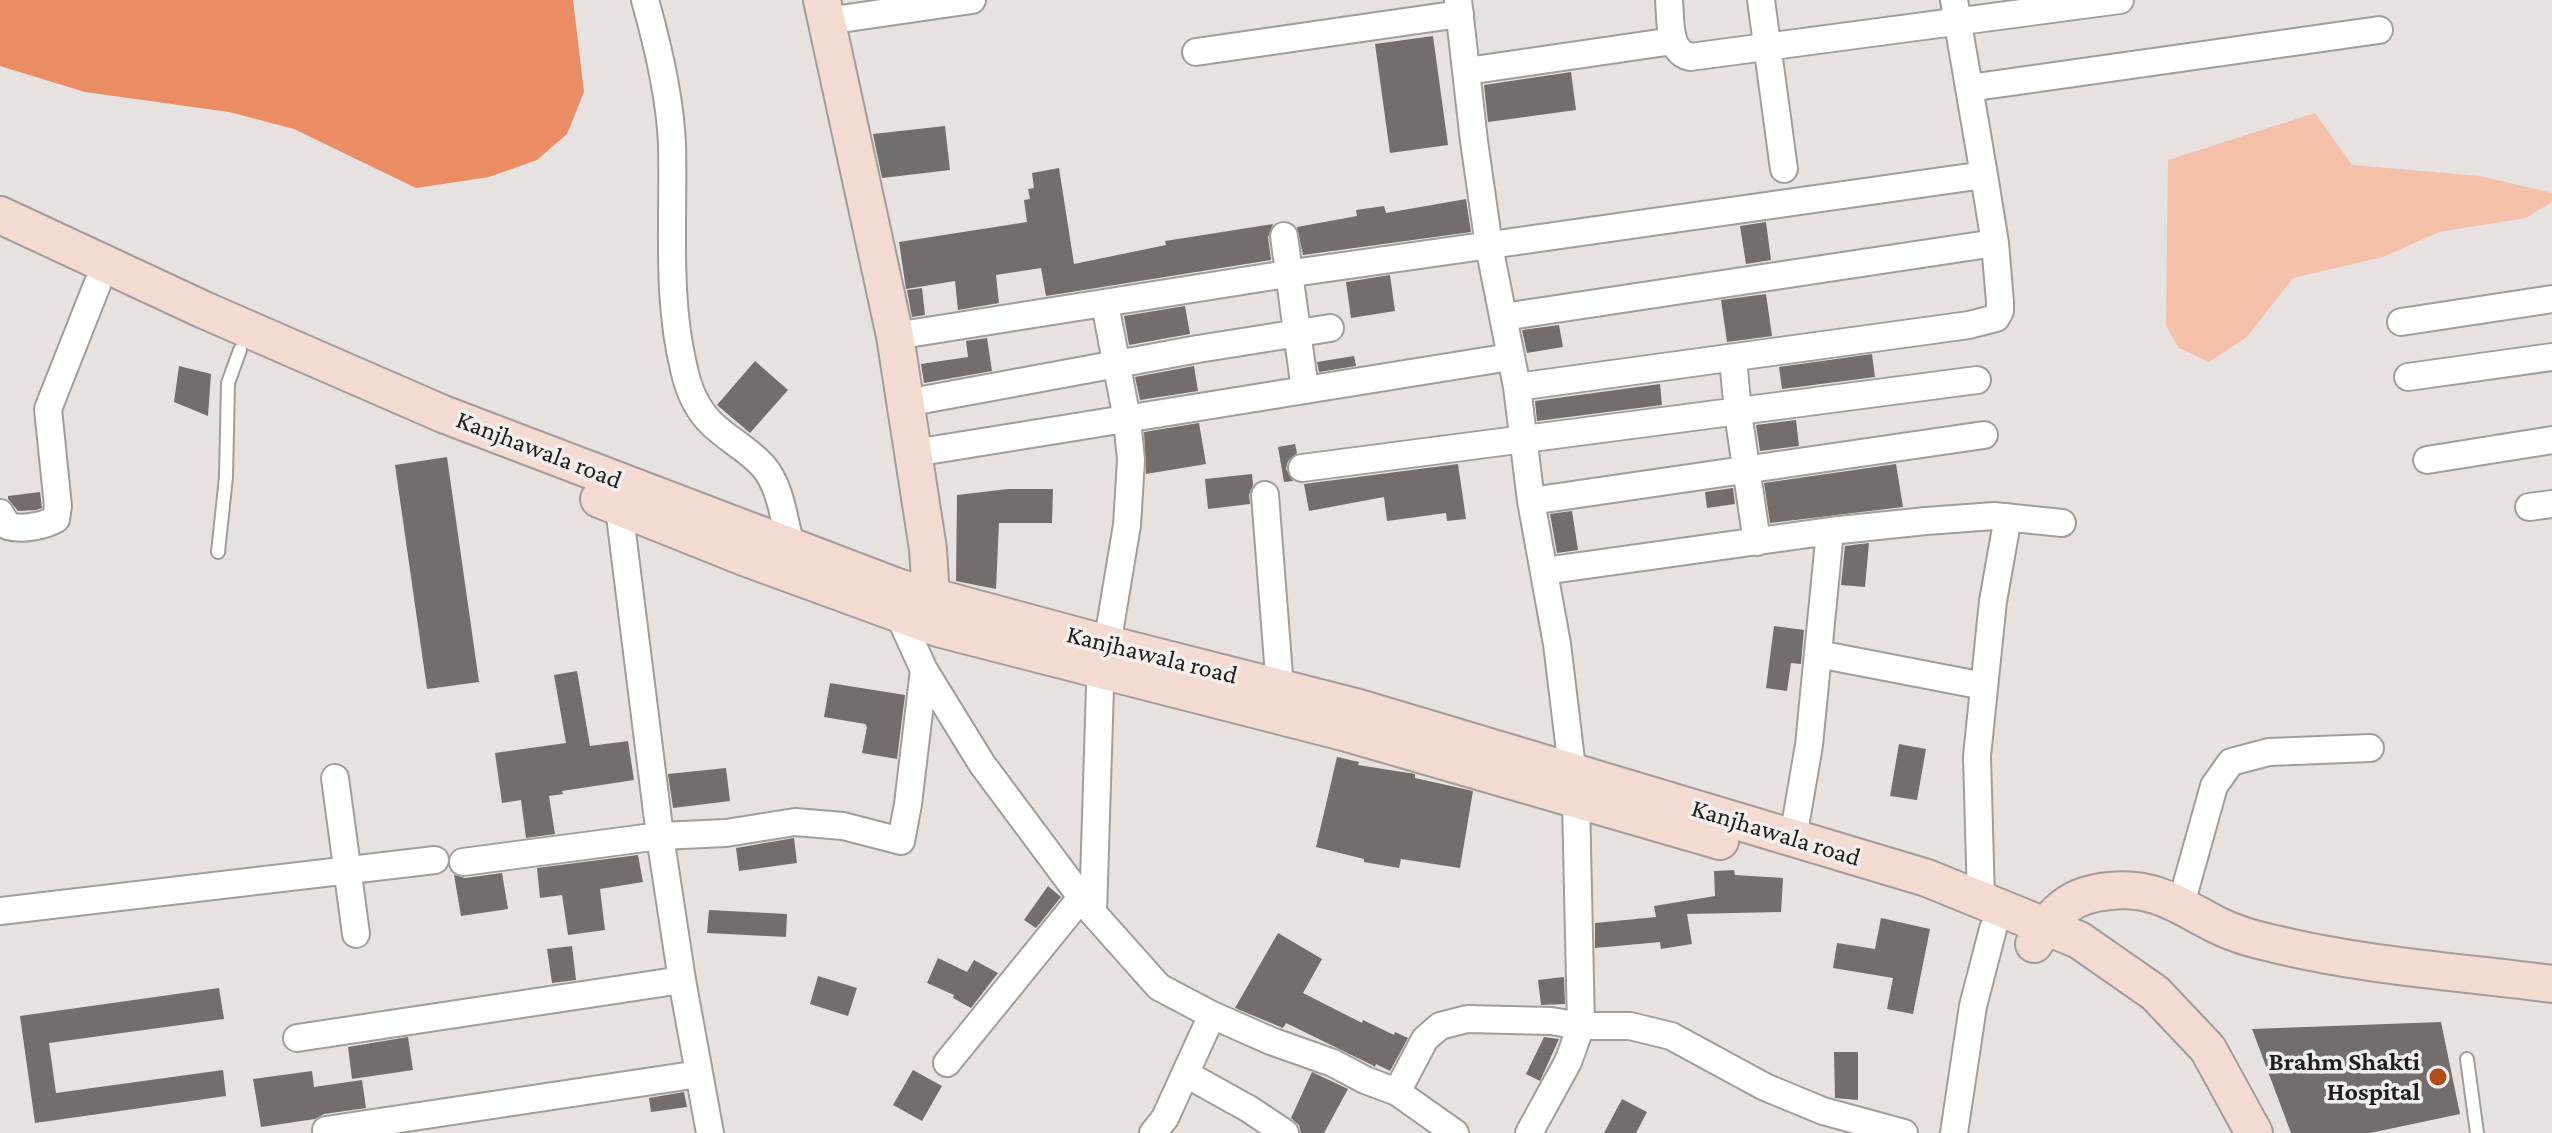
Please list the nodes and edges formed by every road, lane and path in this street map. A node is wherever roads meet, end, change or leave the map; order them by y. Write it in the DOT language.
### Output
graph roads {
  1 [pos="645,0"];
  2 [pos="972,0"];
  3 [pos="1669,0"];
  4 [pos="1761,0"];
  5 [pos="2120,0"];
  6 [pos="1459,7"];
  7 [pos="825,10"];
  8 [pos="1955,12"];
  9 [pos="2379,30"];
  10 [pos="1673,41"];
  11 [pos="1768,48"];
  12 [pos="1196,52"];
  13 [pos="1467,71"];
  14 [pos="1969,88"];
  15 [pos="1784,169"];
  16 [pos="1984,175"];
  17 [pos="0,215"];
  18 [pos="1284,236"];
  19 [pos="0,239"];
  20 [pos="1995,243"];
  21 [pos="1489,246"];
  22 [pos="1289,274"];
  23 [pos="97,285"];
  24 [pos="2552,299"];
  25 [pos="1105,304"];
  26 [pos="1503,317"];
  27 [pos="2401,322"];
  28 [pos="1330,328"];
  29 [pos="1297,333"];
  30 [pos="895,336"];
  31 [pos="240,350"];
  32 [pos="1510,357"];
  33 [pos="2552,357"];
  34 [pos="1733,358"];
  35 [pos="1116,363"];
  36 [pos="2408,377"];
  37 [pos="1977,380"];
  38 [pos="1517,387"];
  39 [pos="1305,390"];
  40 [pos="906,403"];
  41 [pos="1738,413"];
  42 [pos="1127,419"];
  43 [pos="1984,435"];
  44 [pos="1523,438"];
  45 [pos="2552,440"];
  46 [pos="914,453"];
  47 [pos="2427,460"];
  48 [pos="1302,468"];
  49 [pos="1747,471"];
  50 [pos="617,493"];
  51 [pos="1265,495"];
  52 [pos="1531,501"];
  53 [pos="0,513"];
  54 [pos="2008,517"];
  55 [pos="2062,523"];
  56 [pos="1830,531"];
  57 [pos="1757,542"];
  58 [pos="791,546"];
  59 [pos="218,552"];
  60 [pos="1544,571"];
  61 [pos="931,597"];
  62 [pos="898,613"];
  63 [pos="1818,654"];
  64 [pos="1105,658"];
  65 [pos="924,670"];
  66 [pos="1984,686"];
  67 [pos="1280,688"];
  68 [pos="2370,748"];
  69 [pos="335,778"];
  70 [pos="1574,786"];
  71 [pos="660,836"];
  72 [pos="1793,838"];
  73 [pos="435,860"];
  74 [pos="463,862"];
  75 [pos="346,870"];
  76 [pos="2181,904"];
  77 [pos="1087,906"];
  78 [pos="0,911"];
  79 [pos="1987,914"];
  80 [pos="356,934"];
  81 [pos="2039,936"];
  82 [pos="682,980"];
  83 [pos="2552,984"];
  84 [pos="1212,1015"];
  85 [pos="1581,1026"];
  86 [pos="297,1038"];
  87 [pos="2467,1059"];
  88 [pos="947,1063"];
  89 [pos="699,1074"];
  90 [pos="1186,1074"];
  91 [pos="1397,1092"];
  92 [pos="1162,1128"];
  93 [pos="1438,1128"];
  94 [pos="326,1130"];
  95 [pos="710,1133"];
  96 [pos="1285,1133"];
  97 [pos="1529,1133"];
  98 [pos="1904,1133"];
  99 [pos="1954,1133"];
  100 [pos="2226,1133"];
  101 [pos="2254,1133"];
  102 [pos="2477,1133"];
  1 -- 58 [label="street"];
  2 -- 7 [label="street"];
  3 -- 10 [label="street"];
  4 -- 11 [label="street"];
  5 -- 8 [label="street"];
  6 -- 12 [label="street"];
  6 -- 13 [label="street"];
  7 -- 30 [label="main road"];
  8 -- 11 [label="street"];
  8 -- 14 [label="street"];
  9 -- 14 [label="street"];
  10 -- 11 [label="street"];
  10 -- 13 [label="street"];
  11 -- 15 [label="street"];
  13 -- 21 [label="street"];
  14 -- 16 [label="street"];
  16 -- 20 [label="street"];
  16 -- 21 [label="street"];
  17 -- 50 [label="main road, Kanjhawala road"];
  18 -- 22 [label="street"];
  19 -- 23 [label="main road, Kanjhawala road"];
  20 -- 26 [label="street"];
  20 -- 34 [label="street"];
  21 -- 22 [label="street"];
  21 -- 26 [label="street"];
  22 -- 25 [label="street"];
  22 -- 29 [label="street"];
  23 -- 31 [label="main road, Kanjhawala road"];
  23 -- 53 [label="street"];
  24 -- 27 [label="street"];
  25 -- 30 [label="street"];
  25 -- 35 [label="street"];
  26 -- 32 [label="street"];
  28 -- 29 [label="street"];
  29 -- 35 [label="street"];
  29 -- 39 [label="street"];
  30 -- 40 [label="main road"];
  31 -- 50 [label="main road, Kanjhawala road"];
  31 -- 59 [label="lane"];
  32 -- 38 [label="street"];
  32 -- 39 [label="street"];
  33 -- 36 [label="street"];
  34 -- 38 [label="street"];
  34 -- 41 [label="street"];
  35 -- 40 [label="street"];
  35 -- 42 [label="street"];
  37 -- 41 [label="street"];
  38 -- 44 [label="street"];
  39 -- 42 [label="street"];
  40 -- 46 [label="main road"];
  41 -- 44 [label="street"];
  41 -- 49 [label="street"];
  42 -- 46 [label="street"];
  42 -- 64 [label="street"];
  43 -- 49 [label="street"];
  44 -- 48 [label="street"];
  44 -- 52 [label="street"];
  45 -- 47 [label="street"];
  46 -- 61 [label="main road"];
  49 -- 52 [label="street"];
  49 -- 57 [label="street"];
  50 -- 58 [label="main road, Kanjhawala road"];
  50 -- 62 [label="main road, Kanjhawala road"];
  50 -- 71 [label="street"];
  51 -- 67 [label="street"];
  52 -- 60 [label="street"];
  54 -- 55 [label="street"];
  54 -- 56 [label="street"];
  54 -- 66 [label="street"];
  56 -- 57 [label="street"];
  56 -- 63 [label="street"];
  57 -- 60 [label="street"];
  58 -- 61 [label="main road, Kanjhawala road"];
  60 -- 70 [label="street"];
  61 -- 64 [label="main road, Kanjhawala road"];
  62 -- 64 [label="main road, Kanjhawala road"];
  62 -- 65 [label="street"];
  63 -- 66 [label="street"];
  63 -- 72 [label="street"];
  64 -- 67 [label="main road, Kanjhawala road"];
  64 -- 70 [label="main road, Kanjhawala road"];
  64 -- 77 [label="street"];
  65 -- 71 [label="street"];
  65 -- 77 [label="street"];
  66 -- 79 [label="street"];
  67 -- 70 [label="main road, Kanjhawala road"];
  68 -- 76 [label="street"];
  69 -- 75 [label="street"];
  70 -- 72 [label="main road, Kanjhawala road"];
  70 -- 79 [label="main road, Kanjhawala road"];
  70 -- 85 [label="street"];
  71 -- 74 [label="street"];
  71 -- 82 [label="street"];
  72 -- 79 [label="main road, Kanjhawala road"];
  73 -- 75 [label="street"];
  75 -- 78 [label="street"];
  75 -- 80 [label="street"];
  76 -- 81 [label="main road"];
  76 -- 83 [label="main road"];
  77 -- 84 [label="street"];
  77 -- 88 [label="street"];
  79 -- 81 [label="main road, Kanjhawala road"];
  79 -- 99 [label="street"];
  81 -- 100 [label="main road, Kanjhawala road"];
  81 -- 101 [label="main road, Kanjhawala road"];
  82 -- 86 [label="street"];
  82 -- 89 [label="street"];
  84 -- 90 [label="street"];
  84 -- 91 [label="street"];
  85 -- 91 [label="street"];
  85 -- 97 [label="street"];
  85 -- 98 [label="street"];
  87 -- 102 [label="lane"];
  89 -- 94 [label="street"];
  89 -- 95 [label="street"];
  90 -- 92 [label="street"];
  90 -- 96 [label="street"];
  91 -- 93 [label="street"];
}
